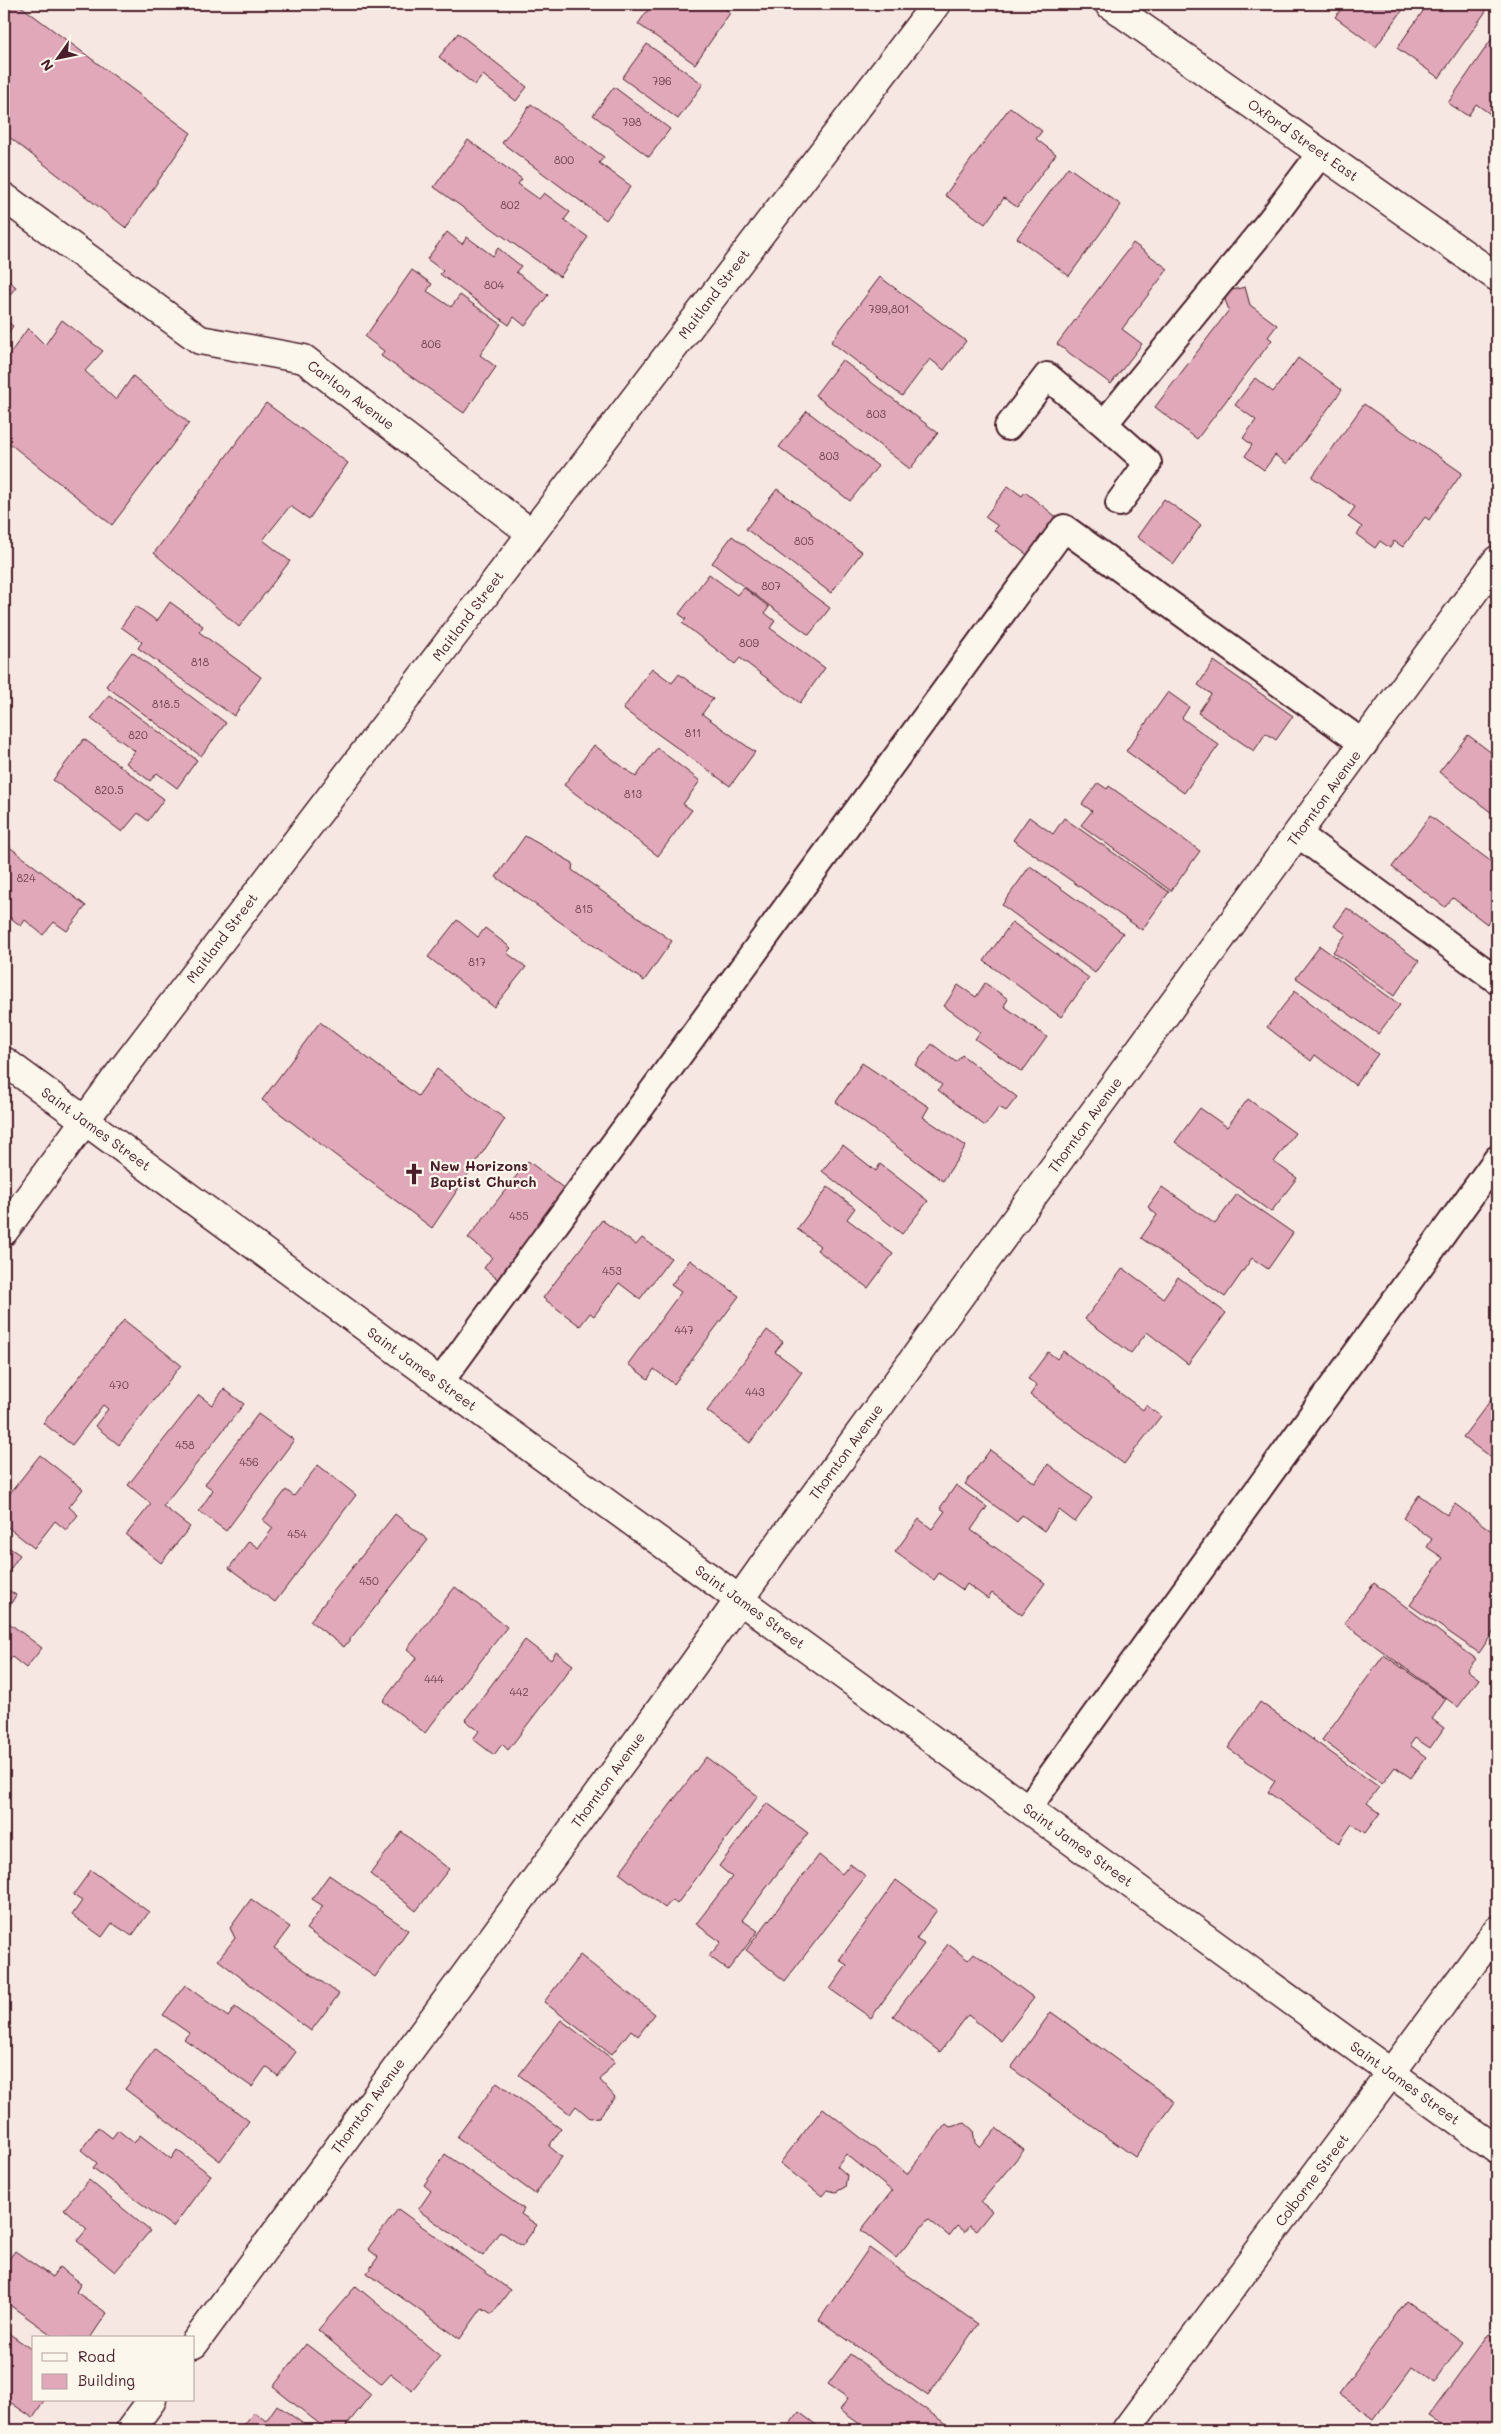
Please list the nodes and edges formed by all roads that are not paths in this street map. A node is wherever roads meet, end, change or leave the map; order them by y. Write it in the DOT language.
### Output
graph roads {
  1 [pos="936,4"];
  2 [pos="1109,4"];
  3 [pos="1321,153"];
  4 [pos="4,196"];
  5 [pos="1497,277"];
  6 [pos="1104,424"];
  7 [pos="1008,427"];
  8 [pos="1119,504"];
  9 [pos="531,533"];
  10 [pos="1497,560"];
  11 [pos="1364,744"];
  12 [pos="1298,834"];
  13 [pos="1497,980"];
  14 [pos="4,1061"];
  15 [pos="85,1121"];
  16 [pos="1497,1159"];
  17 [pos="4,1232"];
  18 [pos="440,1382"];
  19 [pos="740,1600"];
  20 [pos="1028,1808"];
  21 [pos="1497,1930"];
  22 [pos="1392,2073"];
  23 [pos="1497,2150"];
  24 [pos="195,2343"];
  25 [pos="151,2402"];
  26 [pos="130,2430"];
  27 [pos="1126,2430"];
  1 -- 9 [label="street, Maitland Street"];
  2 -- 3 [label="street, Oxford Street East"];
  3 -- 5 [label="street, Oxford Street East"];
  3 -- 6 [label="lane"];
  4 -- 9 [label="street, Carlton Avenue"];
  6 -- 7 [label="lane"];
  6 -- 8 [label="lane"];
  9 -- 15 [label="street, Maitland Street"];
  10 -- 11 [label="street, Thornton Avenue"];
  11 -- 12 [label="street, Thornton Avenue"];
  11 -- 18 [label="lane"];
  12 -- 13 [label="lane"];
  12 -- 19 [label="street, Thornton Avenue"];
  14 -- 15 [label="street, Saint James Street"];
  15 -- 17 [label="street, Maitland Street"];
  15 -- 18 [label="street, Saint James Street"];
  16 -- 20 [label="lane"];
  18 -- 19 [label="street, Saint James Street"];
  19 -- 20 [label="street, Saint James Street"];
  19 -- 24 [label="street, Thornton Avenue"];
  20 -- 22 [label="street, Saint James Street"];
  21 -- 22 [label="street, Colborne Street"];
  22 -- 23 [label="street, Saint James Street"];
  22 -- 27 [label="street, Colborne Street"];
  25 -- 26 [label="street"];
}
